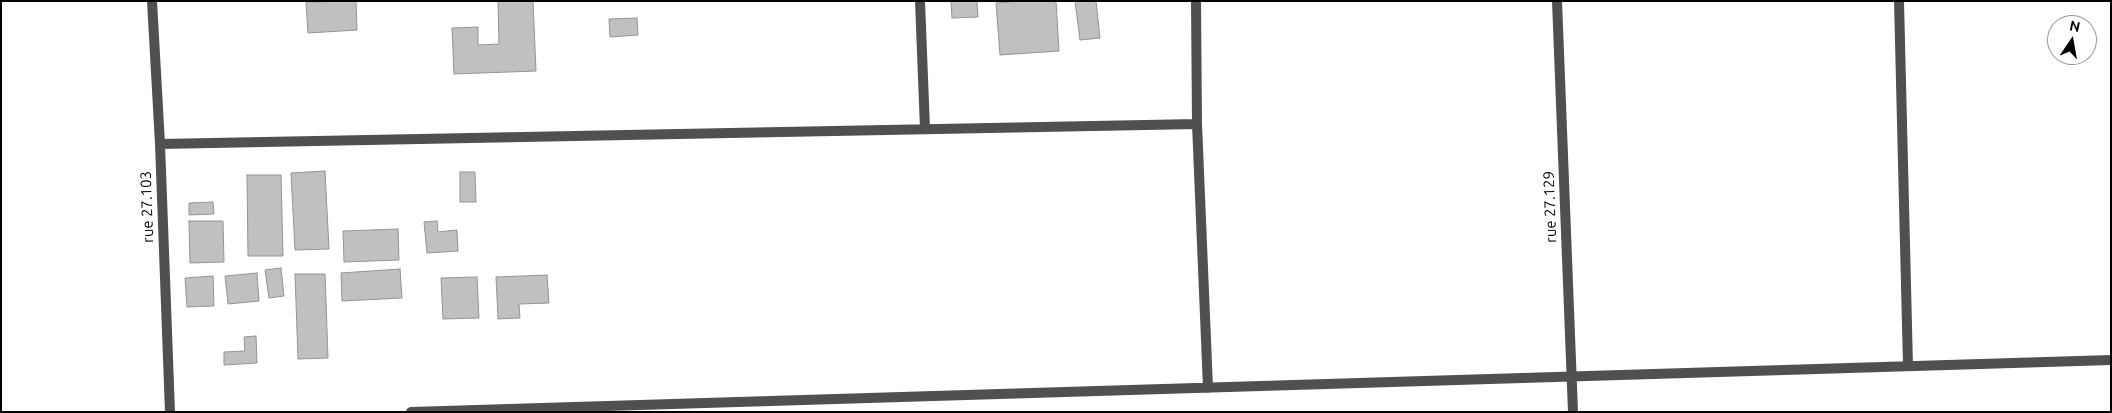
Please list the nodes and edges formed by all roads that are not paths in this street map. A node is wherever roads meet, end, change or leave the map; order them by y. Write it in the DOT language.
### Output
graph roads {
  1 [pos="152,1"];
  2 [pos="920,1"];
  3 [pos="1196,1"];
  4 [pos="1557,1"];
  5 [pos="1898,1"];
  6 [pos="1197,124"];
  7 [pos="924,129"];
  8 [pos="160,144"];
  9 [pos="2111,360"];
  10 [pos="1908,366"];
  11 [pos="1572,376"];
  12 [pos="1208,388"];
  13 [pos="638,408"];
  14 [pos="170,412"];
  15 [pos="411,412"];
  16 [pos="1573,412"];
  1 -- 8 [label="street, rue 27.103"];
  2 -- 7 [label="street"];
  3 -- 6 [label="street"];
  4 -- 11 [label="street, rue 27.129"];
  5 -- 10 [label="street"];
  6 -- 7 [label="street"];
  6 -- 12 [label="street"];
  7 -- 8 [label="street"];
  8 -- 14 [label="street, rue 27.103"];
  9 -- 10 [label="street"];
  10 -- 11 [label="street"];
  11 -- 12 [label="street"];
  11 -- 16 [label="street, rue 27.129"];
  12 -- 13 [label="street"];
  13 -- 15 [label="street"];
}
